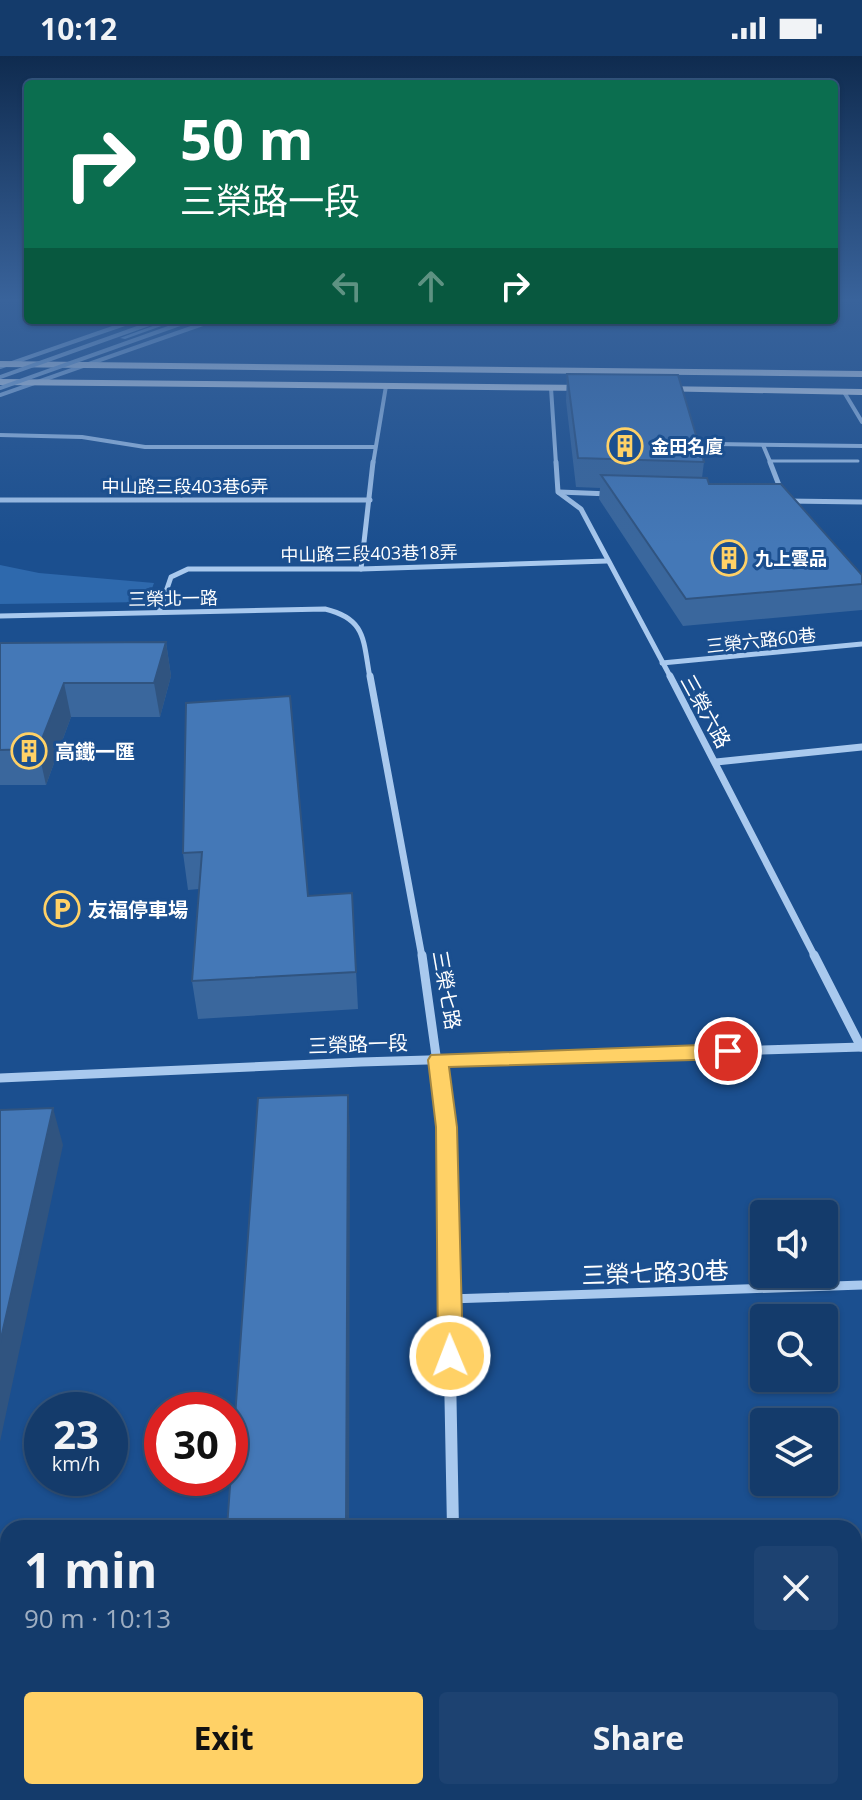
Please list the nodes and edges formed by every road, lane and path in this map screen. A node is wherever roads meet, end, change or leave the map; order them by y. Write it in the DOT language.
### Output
graph roads {
  1 [pos="0,382"];
  2 [pos="39,382"];
  3 [pos="386,386"];
  4 [pos="551,388"];
  5 [pos="597,389"];
  6 [pos="644,389"];
  7 [pos="844,392"];
  8 [pos="862,392"];
  9 [pos="0,395"];
  10 [pos="862,422"];
  11 [pos="0,435"];
  12 [pos="716,444"];
  13 [pos="763,445"];
  14 [pos="862,446"];
  15 [pos="375,447"];
  16 [pos="770,461"];
  17 [pos="858,461"];
  18 [pos="558,492"];
  19 [pos="617,495"];
  20 [pos="0,500"];
  21 [pos="370,500"];
  22 [pos="862,502"];
  23 [pos="607,561"];
  24 [pos="361,569"];
  25 [pos="159,612"];
  26 [pos="345,614"];
  27 [pos="0,616"];
  28 [pos="862,644"];
  29 [pos="662,663"];
  30 [pos="862,747"];
  31 [pos="716,762"];
  32 [pos="862,1047"];
  33 [pos="438,1060"];
  34 [pos="0,1078"];
  35 [pos="862,1285"];
  36 [pos="449,1299"];
  37 [pos="453,1520"];
  1 -- 2 [label="main road"];
  2 -- 3 [label="main road"];
  2 -- 9 [label="street"];
  3 -- 4 [label="main road"];
  3 -- 15 [label="street"];
  4 -- 5 [label="main road"];
  4 -- 18 [label="street"];
  6 -- 7 [label="main road"];
  7 -- 8 [label="main road"];
  7 -- 10 [label="street"];
  11 -- 15 [label="street"];
  12 -- 13 [label="street"];
  13 -- 14 [label="street"];
  13 -- 16 [label="street"];
  15 -- 21 [label="street"];
  16 -- 17 [label="lane"];
  16 -- 22 [label="street"];
  18 -- 19 [label="street"];
  18 -- 23 [label="street, 三榮六路"];
  20 -- 21 [label="street, 中山路三段403巷6弄"];
  21 -- 24 [label="street"];
  23 -- 24 [label="street, 中山路三段403巷18弄"];
  23 -- 29 [label="street, 三榮六路"];
  24 -- 25 [label="street, 中山路三段403巷18弄"];
  25 -- 26 [label="street, 三榮北一路"];
  25 -- 27 [label="street, 三榮北一路"];
  26 -- 33 [label="street, 三榮七路"];
  28 -- 29 [label="street, 三榮六路60巷"];
  29 -- 31 [label="street, 三榮六路"];
  30 -- 31 [label="street"];
  31 -- 32 [label="street, 三榮六路"];
  32 -- 33 [label="street, 三榮路一段"];
  33 -- 34 [label="street, 三榮路一段"];
  33 -- 36 [label="street, 三榮七路"];
  35 -- 36 [label="street, 三榮七路30巷"];
  36 -- 37 [label="street, 三榮七路"];
}
